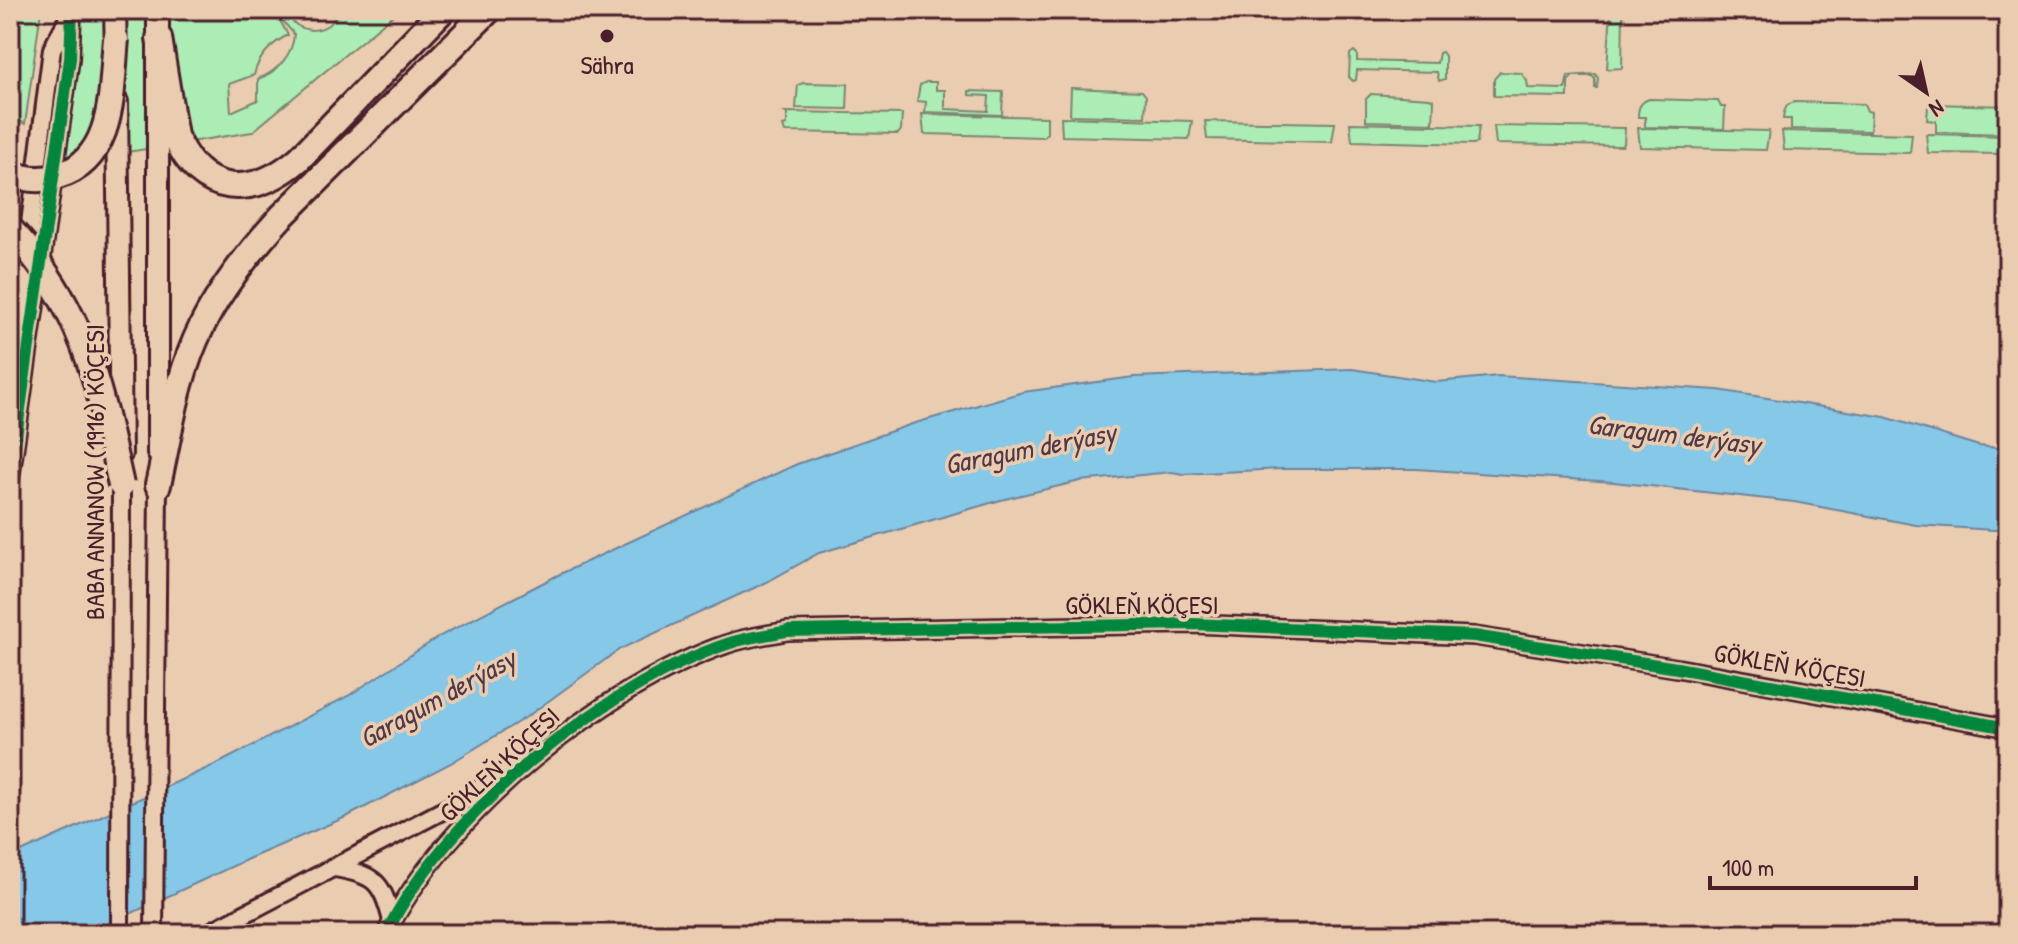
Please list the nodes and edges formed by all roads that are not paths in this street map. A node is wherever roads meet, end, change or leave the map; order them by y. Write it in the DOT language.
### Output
graph roads {
  1 [pos="72,10"];
  2 [pos="115,10"];
  3 [pos="158,10"];
  4 [pos="443,10"];
  5 [pos="489,10"];
  6 [pos="159,38"];
  7 [pos="116,39"];
  8 [pos="10,173"];
  9 [pos="10,229"];
  10 [pos="10,382"];
  11 [pos="10,479"];
  12 [pos="121,485"];
  13 [pos="158,485"];
  14 [pos="2008,728"];
  15 [pos="568,729"];
  16 [pos="335,868"];
  17 [pos="389,927"];
  18 [pos="120,934"];
  19 [pos="154,934"];
  20 [pos="206,934"];
  1 -- 10 [label="street"];
  1 -- 11 [label="street"];
  2 -- 7 [label="main road, BABA ANNANOW (1916) KÖÇESI"];
  3 -- 6 [label="main road"];
  4 -- 6 [label="highway"];
  5 -- 13 [label="highway"];
  6 -- 13 [label="main road"];
  7 -- 8 [label="highway, bridge"];
  7 -- 12 [label="main road, BABA ANNANOW (1916) KÖÇESI, bridge"];
  9 -- 12 [label="highway, bridge"];
  12 -- 18 [label="street, BABA ANNANOW (1916) KÖÇESI"];
  13 -- 19 [label="street"];
  14 -- 15 [label="street, GÖKLEŇ KÖÇESI"];
  15 -- 16 [label="street"];
  15 -- 17 [label="street, GÖKLEŇ KÖÇESI"];
  16 -- 17 [label="street"];
  16 -- 20 [label="street"];
}
